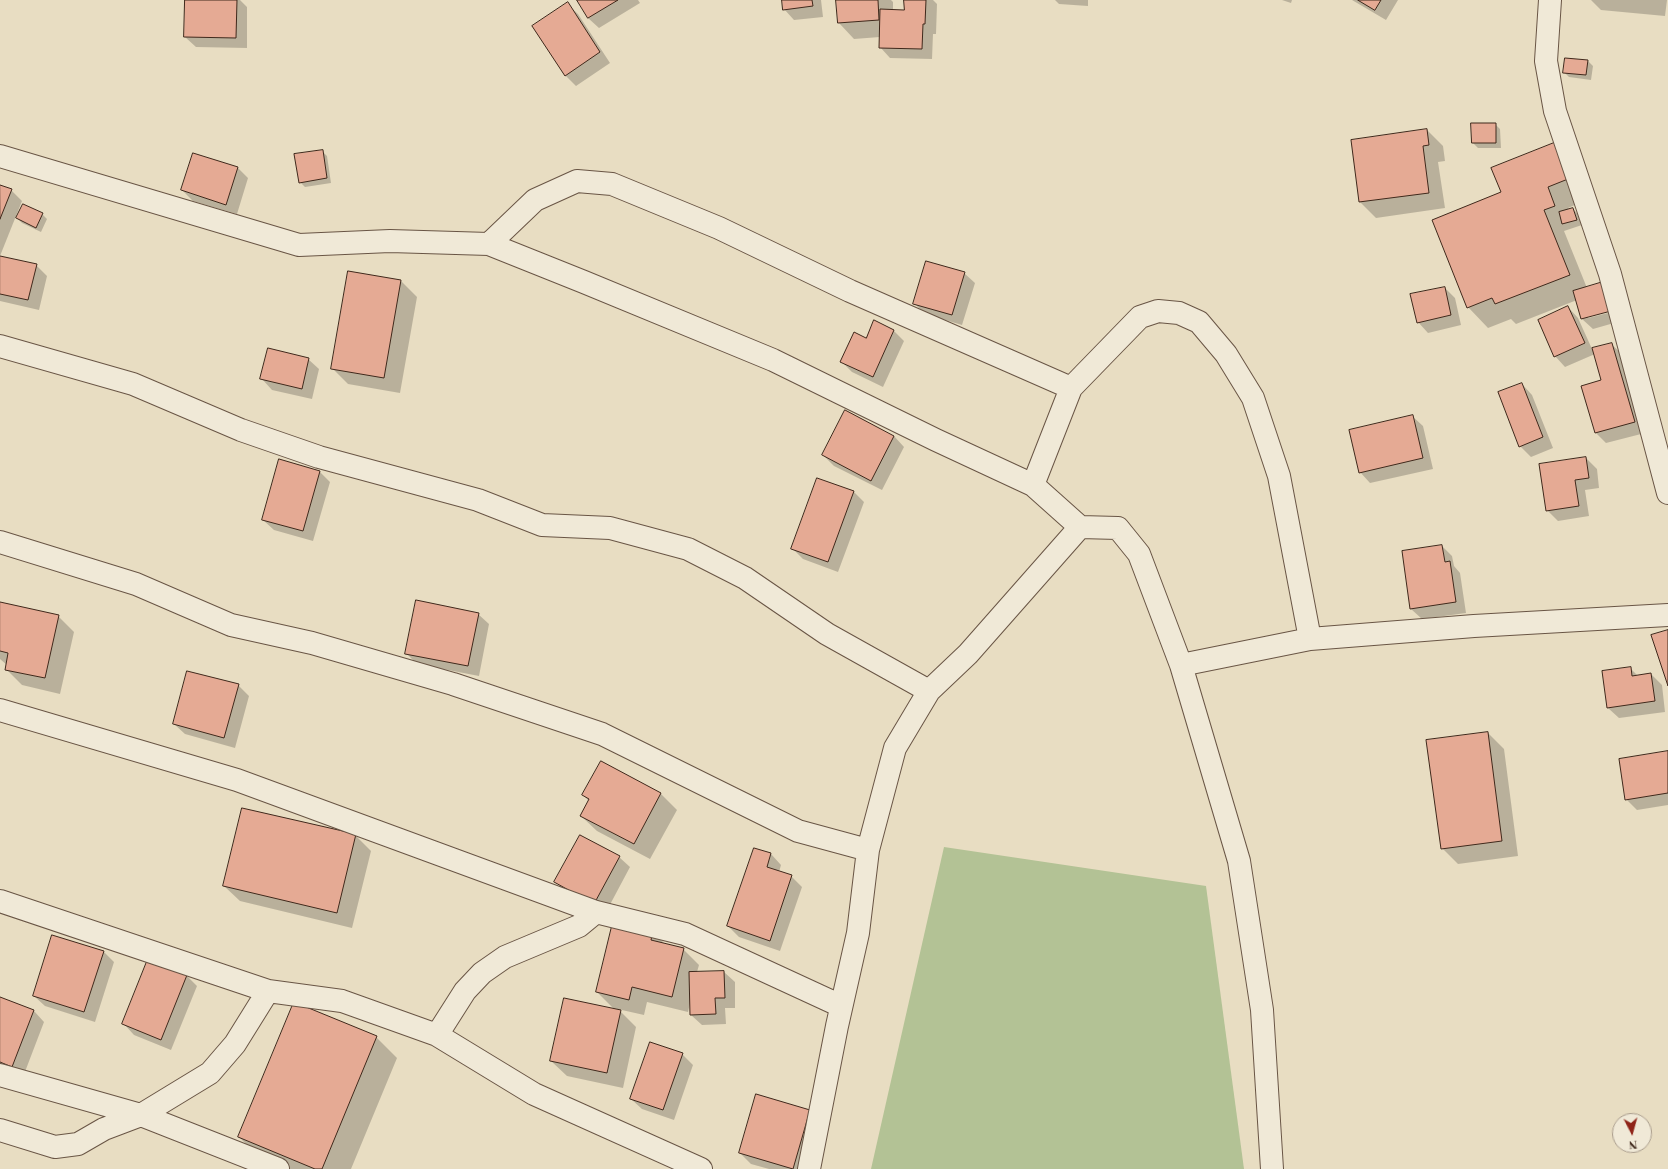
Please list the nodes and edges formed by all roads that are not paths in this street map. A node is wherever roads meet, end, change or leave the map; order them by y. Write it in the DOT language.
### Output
graph roads {
  1 [pos="1550,0"];
  2 [pos="0,156"];
  3 [pos="489,244"];
  4 [pos="0,346"];
  5 [pos="1071,388"];
  6 [pos="1662,449"];
  7 [pos="1033,485"];
  8 [pos="1668,493"];
  9 [pos="1080,527"];
  10 [pos="0,542"];
  11 [pos="1668,615"];
  12 [pos="1310,639"];
  13 [pos="1181,665"];
  14 [pos="929,692"];
  15 [pos="0,710"];
  16 [pos="868,850"];
  17 [pos="0,901"];
  18 [pos="596,912"];
  19 [pos="268,991"];
  20 [pos="841,1006"];
  21 [pos="437,1035"];
  22 [pos="0,1075"];
  23 [pos="141,1115"];
  24 [pos="0,1130"];
  25 [pos="278,1169"];
  26 [pos="701,1169"];
  27 [pos="809,1169"];
  28 [pos="1272,1169"];
  1 -- 6 [label="street"];
  2 -- 3 [label="street"];
  3 -- 5 [label="street"];
  3 -- 7 [label="street"];
  4 -- 14 [label="street"];
  5 -- 7 [label="street"];
  5 -- 12 [label="street"];
  6 -- 8 [label="street"];
  7 -- 9 [label="street"];
  9 -- 13 [label="street"];
  9 -- 14 [label="street"];
  10 -- 16 [label="street"];
  11 -- 12 [label="street"];
  12 -- 13 [label="street"];
  13 -- 28 [label="street"];
  14 -- 16 [label="street"];
  15 -- 18 [label="street"];
  16 -- 20 [label="street"];
  17 -- 19 [label="street"];
  18 -- 20 [label="street"];
  18 -- 21 [label="street"];
  19 -- 21 [label="street"];
  19 -- 23 [label="street"];
  20 -- 27 [label="street"];
  21 -- 26 [label="street"];
  22 -- 23 [label="street"];
  23 -- 24 [label="street"];
  23 -- 25 [label="street"];
}
